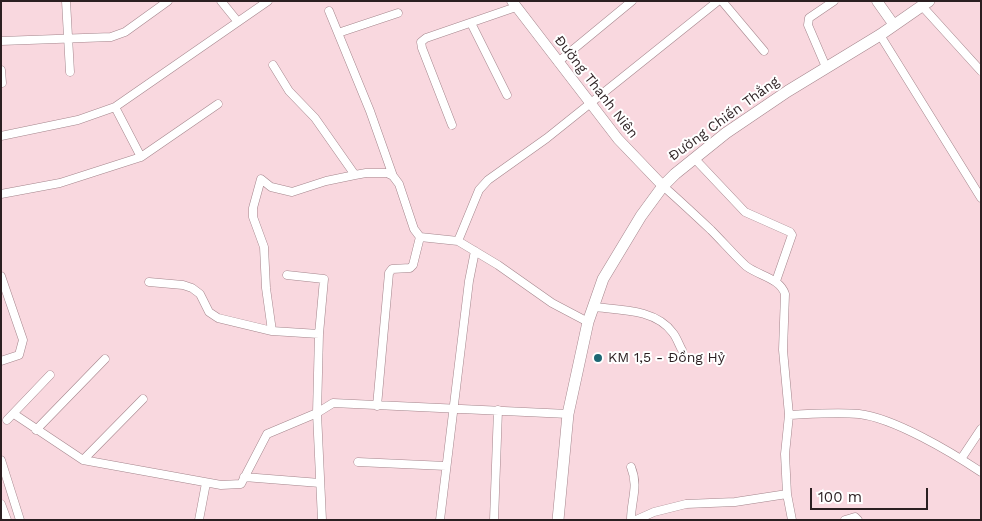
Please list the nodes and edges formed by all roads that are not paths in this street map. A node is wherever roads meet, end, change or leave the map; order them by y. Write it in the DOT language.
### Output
graph roads {
  1 [pos="66,1"];
  2 [pos="151,1"];
  3 [pos="168,1"];
  4 [pos="222,1"];
  5 [pos="268,1"];
  6 [pos="632,1"];
  7 [pos="718,1"];
  8 [pos="722,1"];
  9 [pos="834,1"];
  10 [pos="877,1"];
  11 [pos="514,4"];
  12 [pos="926,4"];
  13 [pos="157,8"];
  14 [pos="329,11"];
  15 [pos="398,13"];
  16 [pos="238,22"];
  17 [pos="471,23"];
  18 [pos="894,25"];
  19 [pos="338,33"];
  20 [pos="880,35"];
  21 [pos="68,38"];
  22 [pos="1,41"];
  23 [pos="764,51"];
  24 [pos="558,62"];
  25 [pos="273,65"];
  26 [pos="826,67"];
  27 [pos="1,70"];
  28 [pos="981,71"];
  29 [pos="70,72"];
  30 [pos="2,83"];
  31 [pos="507,95"];
  32 [pos="218,104"];
  33 [pos="590,104"];
  34 [pos="115,107"];
  35 [pos="452,124"];
  36 [pos="1,136"];
  37 [pos="142,157"];
  38 [pos="694,158"];
  39 [pos="354,175"];
  40 [pos="393,176"];
  41 [pos="663,186"];
  42 [pos="1,194"];
  43 [pos="981,198"];
  44 [pos="420,237"];
  45 [pos="458,241"];
  46 [pos="476,251"];
  47 [pos="286,275"];
  48 [pos="1,276"];
  49 [pos="149,282"];
  50 [pos="776,282"];
  51 [pos="594,307"];
  52 [pos="588,322"];
  53 [pos="272,331"];
  54 [pos="319,334"];
  55 [pos="682,350"];
  56 [pos="105,359"];
  57 [pos="1,361"];
  58 [pos="50,375"];
  59 [pos="143,399"];
  60 [pos="377,406"];
  61 [pos="453,408"];
  62 [pos="498,410"];
  63 [pos="317,413"];
  64 [pos="14,414"];
  65 [pos="568,414"];
  66 [pos="789,415"];
  67 [pos="7,420"];
  68 [pos="981,428"];
  69 [pos="36,430"];
  70 [pos="961,458"];
  71 [pos="1,460"];
  72 [pos="83,460"];
  73 [pos="358,462"];
  74 [pos="446,466"];
  75 [pos="631,467"];
  76 [pos="981,472"];
  77 [pos="244,477"];
  78 [pos="206,483"];
  79 [pos="320,483"];
  80 [pos="787,494"];
  81 [pos="1,504"];
  82 [pos="7,520"];
  83 [pos="20,520"];
  84 [pos="199,520"];
  85 [pos="322,520"];
  86 [pos="440,520"];
  87 [pos="494,520"];
  88 [pos="558,520"];
  89 [pos="631,520"];
  90 [pos="636,520"];
  91 [pos="792,520"];
  92 [pos="845,520"];
  93 [pos="858,520"];
  1 -- 21 [label="street"];
  2 -- 13 [label="street"];
  3 -- 13 [label="street"];
  4 -- 16 [label="street"];
  5 -- 16 [label="street"];
  6 -- 24 [label="street"];
  7 -- 33 [label="street"];
  8 -- 23 [label="street"];
  9 -- 26 [label="street"];
  10 -- 18 [label="street"];
  11 -- 17 [label="street"];
  11 -- 24 [label="street, Đường Thanh Niên"];
  12 -- 18 [label="main road, Đường Chiến Thắng"];
  12 -- 28 [label="street"];
  13 -- 21 [label="street"];
  14 -- 19 [label="street"];
  15 -- 19 [label="street"];
  16 -- 34 [label="street"];
  17 -- 31 [label="street"];
  17 -- 35 [label="street"];
  18 -- 20 [label="main road, Đường Chiến Thắng"];
  19 -- 40 [label="street"];
  20 -- 26 [label="main road, Đường Chiến Thắng"];
  20 -- 43 [label="street"];
  21 -- 22 [label="street"];
  21 -- 29 [label="street"];
  24 -- 33 [label="street, Đường Thanh Niên"];
  25 -- 39 [label="street"];
  26 -- 38 [label="main road, Đường Chiến Thắng"];
  27 -- 30 [label="street"];
  32 -- 37 [label="street"];
  33 -- 41 [label="street, Đường Thanh Niên"];
  33 -- 45 [label="street"];
  34 -- 36 [label="street"];
  34 -- 37 [label="street"];
  37 -- 42 [label="street"];
  38 -- 41 [label="main road, Đường Chiến Thắng"];
  38 -- 50 [label="street"];
  39 -- 40 [label="street"];
  39 -- 53 [label="street"];
  40 -- 44 [label="street"];
  41 -- 50 [label="street"];
  41 -- 51 [label="main road, Đường Chiến Thắng"];
  44 -- 45 [label="street"];
  44 -- 60 [label="street"];
  45 -- 46 [label="street"];
  46 -- 52 [label="street"];
  46 -- 61 [label="street"];
  47 -- 54 [label="street"];
  48 -- 57 [label="street"];
  49 -- 53 [label="street"];
  50 -- 66 [label="street"];
  51 -- 52 [label="main road, Đường Chiến Thắng"];
  51 -- 55 [label="street"];
  52 -- 65 [label="main road, Đường Chiến Thắng"];
  53 -- 54 [label="street"];
  54 -- 63 [label="street"];
  56 -- 69 [label="street"];
  58 -- 64 [label="street"];
  59 -- 72 [label="street"];
  60 -- 61 [label="street"];
  60 -- 63 [label="street"];
  61 -- 62 [label="street"];
  61 -- 74 [label="street"];
  62 -- 65 [label="street"];
  62 -- 87 [label="street"];
  63 -- 77 [label="street"];
  63 -- 79 [label="street"];
  64 -- 67 [label="street"];
  64 -- 69 [label="street"];
  65 -- 88 [label="main road, Đường Chiến Thắng"];
  66 -- 70 [label="street"];
  66 -- 80 [label="street"];
  68 -- 70 [label="street"];
  69 -- 72 [label="street"];
  70 -- 76 [label="street"];
  71 -- 83 [label="street"];
  72 -- 78 [label="street"];
  73 -- 74 [label="street"];
  74 -- 86 [label="street"];
  75 -- 89 [label="street"];
  77 -- 78 [label="street"];
  77 -- 79 [label="street"];
  78 -- 84 [label="street"];
  79 -- 85 [label="street"];
  80 -- 90 [label="street"];
  80 -- 91 [label="street"];
  81 -- 82 [label="street"];
  92 -- 93 [label="street"];
}
